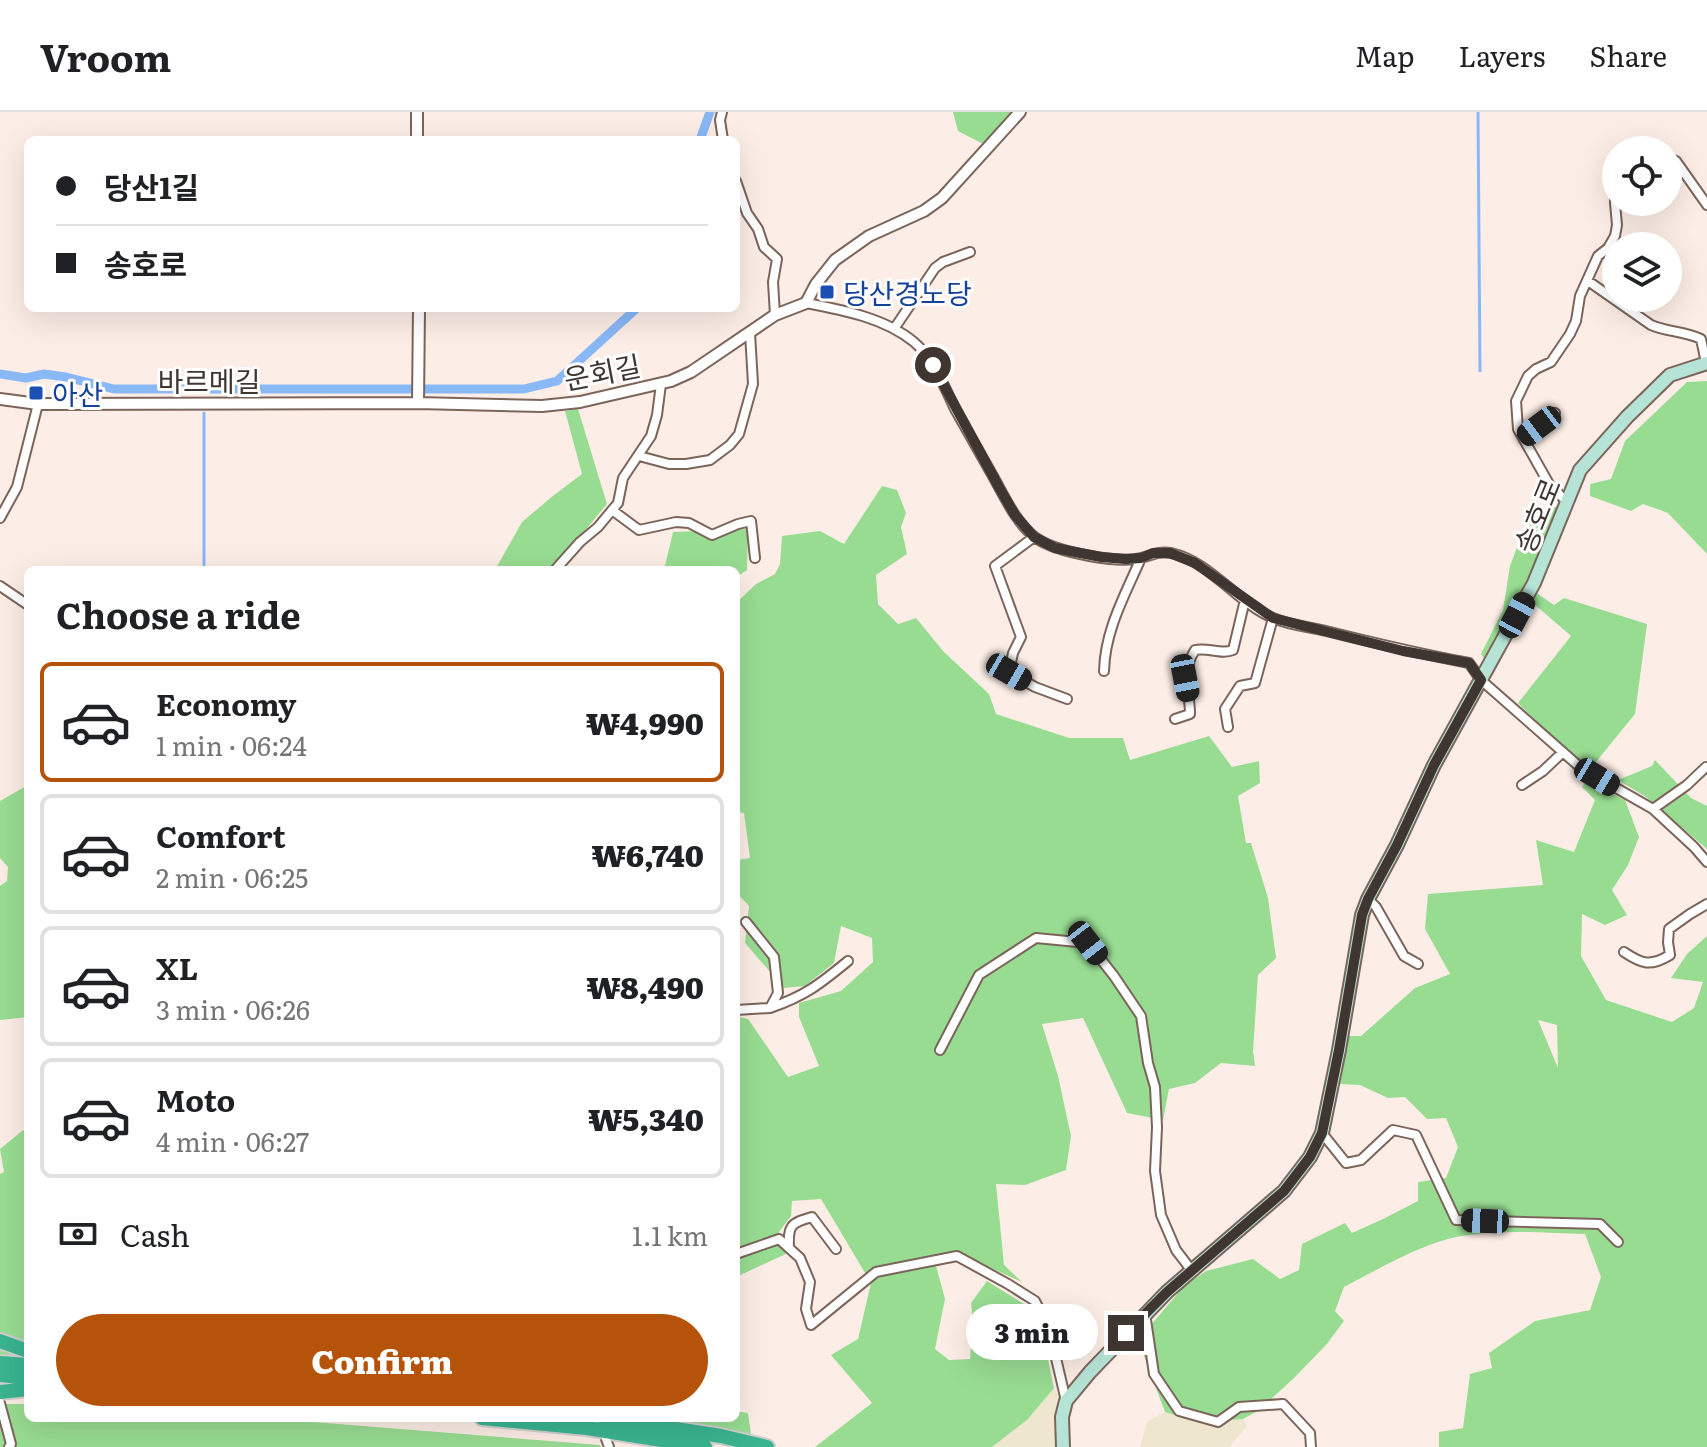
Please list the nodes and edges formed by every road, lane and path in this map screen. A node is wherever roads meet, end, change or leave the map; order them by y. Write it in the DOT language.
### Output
graph roads {
  1 [pos="417,112"];
  2 [pos="722,112"];
  3 [pos="1020,112"];
  4 [pos="417,136"];
  5 [pos="722,136"];
  6 [pos="1682,170"];
  7 [pos="740,193"];
  8 [pos="1707,205"];
  9 [pos="1616,216"];
  10 [pos="970,252"];
  11 [pos="1588,281"];
  12 [pos="806,303"];
  13 [pos="419,312"];
  14 [pos="775,315"];
  15 [pos="894,329"];
  16 [pos="750,333"];
  17 [pos="1706,363"];
  18 [pos="661,384"];
  19 [pos="0,399"];
  20 [pos="419,400"];
  21 [pos="38,404"];
  22 [pos="1555,413"];
  23 [pos="1523,438"];
  24 [pos="639,456"];
  25 [pos="1566,501"];
  26 [pos="612,510"];
  27 [pos="0,518"];
  28 [pos="1034,537"];
  29 [pos="755,558"];
  30 [pos="1141,558"];
  31 [pos="559,566"];
  32 [pos="0,586"];
  33 [pos="1245,600"];
  34 [pos="24,602"];
  35 [pos="1273,618"];
  36 [pos="1104,671"];
  37 [pos="1481,680"];
  38 [pos="1067,699"];
  39 [pos="1175,719"];
  40 [pos="1228,727"];
  41 [pos="1563,752"];
  42 [pos="1706,767"];
  43 [pos="1522,785"];
  44 [pos="1653,809"];
  45 [pos="1707,862"];
  46 [pos="1368,899"];
  47 [pos="1707,904"];
  48 [pos="746,922"];
  49 [pos="1624,952"];
  50 [pos="848,961"];
  51 [pos="1418,964"];
  52 [pos="770,1008"];
  53 [pos="740,1010"];
  54 [pos="940,1050"];
  55 [pos="1322,1133"];
  56 [pos="1618,1242"];
  57 [pos="789,1249"];
  58 [pos="836,1249"];
  59 [pos="740,1253"];
  60 [pos="1192,1271"];
  61 [pos="1145,1313"];
  62 [pos="0,1341"];
  63 [pos="24,1350"];
  64 [pos="0,1363"];
  65 [pos="24,1365"];
  66 [pos="0,1375"];
  67 [pos="24,1378"];
  68 [pos="24,1389"];
  69 [pos="0,1392"];
  70 [pos="1066,1401"];
  71 [pos="0,1403"];
  72 [pos="524,1422"];
  73 [pos="630,1422"];
  74 [pos="9,1447"];
  75 [pos="705,1447"];
  76 [pos="767,1447"];
  77 [pos="1063,1447"];
  78 [pos="1311,1447"];
  1 -- 4 [label="street"];
  2 -- 5 [label="street"];
  3 -- 12 [label="street"];
  6 -- 8 [label="street"];
  7 -- 14 [label="street"];
  9 -- 11 [label="street"];
  10 -- 15 [label="street"];
  11 -- 17 [label="street"];
  11 -- 23 [label="street"];
  12 -- 14 [label="street, 운회길"];
  12 -- 15 [label="street"];
  13 -- 20 [label="street"];
  14 -- 16 [label="street, 운회길"];
  15 -- 28 [label="street"];
  16 -- 18 [label="street, 운회길"];
  16 -- 24 [label="street"];
  17 -- 25 [label="main road, 송호로"];
  18 -- 20 [label="street, 운회길"];
  18 -- 24 [label="street"];
  19 -- 21 [label="street, 바르메길"];
  20 -- 21 [label="street, 바르메길"];
  21 -- 27 [label="street"];
  22 -- 23 [label="street"];
  23 -- 25 [label="street"];
  24 -- 26 [label="street"];
  25 -- 37 [label="main road, 송호로"];
  26 -- 29 [label="street"];
  26 -- 31 [label="street"];
  28 -- 30 [label="street"];
  28 -- 38 [label="street"];
  30 -- 33 [label="street"];
  30 -- 36 [label="street"];
  32 -- 34 [label="street"];
  33 -- 35 [label="street"];
  33 -- 39 [label="street"];
  35 -- 37 [label="street"];
  35 -- 40 [label="street"];
  37 -- 41 [label="street"];
  37 -- 46 [label="main road, 송호로"];
  41 -- 43 [label="street"];
  41 -- 44 [label="street"];
  42 -- 44 [label="street"];
  44 -- 45 [label="street"];
  46 -- 51 [label="street"];
  46 -- 55 [label="main road, 송호로"];
  47 -- 49 [label="street"];
  48 -- 52 [label="street"];
  50 -- 52 [label="street"];
  52 -- 53 [label="street"];
  54 -- 60 [label="street"];
  55 -- 56 [label="street"];
  55 -- 60 [label="main road, 송호로"];
  57 -- 58 [label="street"];
  57 -- 59 [label="street"];
  57 -- 70 [label="street"];
  60 -- 61 [label="main road, 송호로"];
  61 -- 70 [label="main road, 송호로"];
  61 -- 78 [label="street"];
  62 -- 63 [label="highway"];
  64 -- 65 [label="highway"];
  66 -- 67 [label="highway"];
  68 -- 69 [label="highway"];
  70 -- 77 [label="main road"];
  71 -- 74 [label="street"];
  72 -- 75 [label="highway"];
  73 -- 76 [label="highway"];
}
